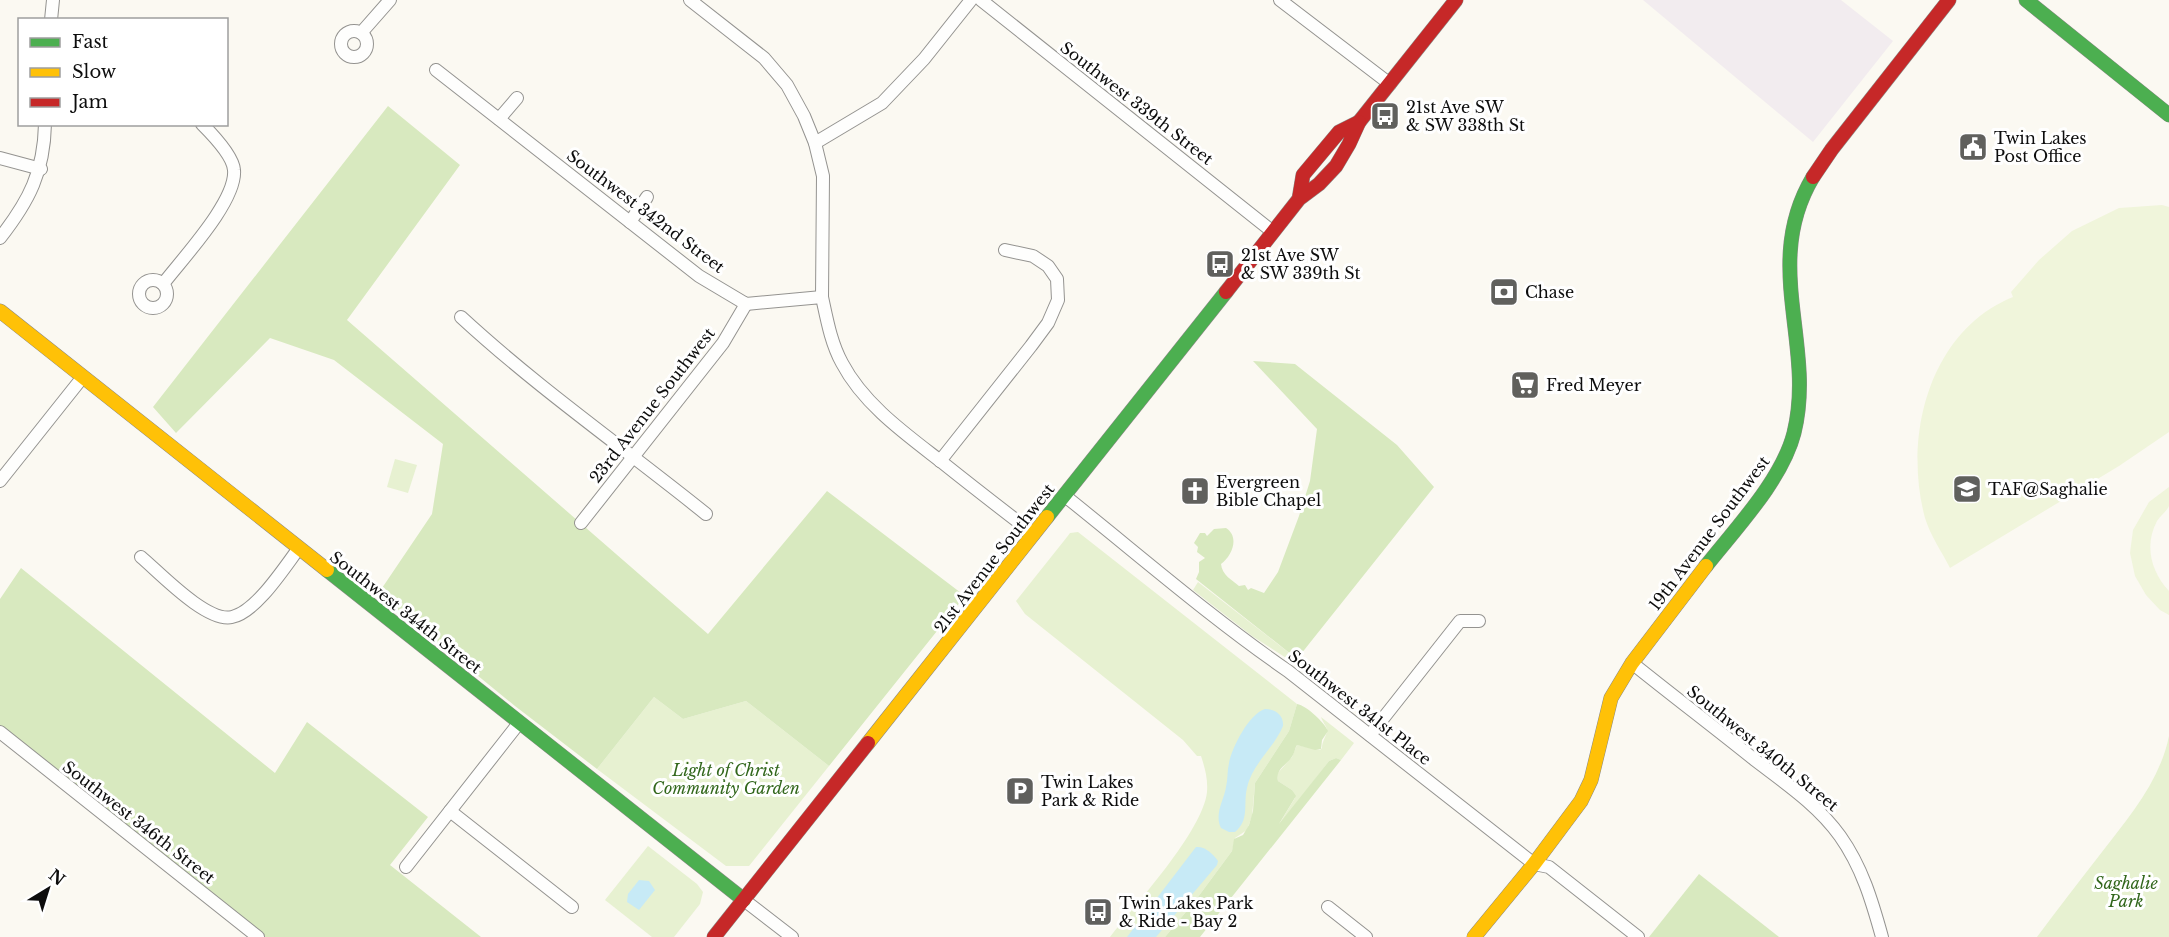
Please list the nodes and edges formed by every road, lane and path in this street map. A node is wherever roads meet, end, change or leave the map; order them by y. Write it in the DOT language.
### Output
graph roads {
  1 [pos="53,0"];
  2 [pos="390,0"];
  3 [pos="690,0"];
  4 [pos="971,0"];
  5 [pos="981,0"];
  6 [pos="1281,0"];
  7 [pos="1949,0"];
  8 [pos="2026,0"];
  9 [pos="1452,1"];
  10 [pos="51,18"];
  11 [pos="362,33"];
  12 [pos="436,70"];
  13 [pos="1390,84"];
  14 [pos="517,98"];
  15 [pos="2169,115"];
  16 [pos="500,119"];
  17 [pos="45,126"];
  18 [pos="204,126"];
  19 [pos="815,143"];
  20 [pos="0,158"];
  21 [pos="40,169"];
  22 [pos="647,197"];
  23 [pos="630,222"];
  24 [pos="1273,232"];
  25 [pos="0,238"];
  26 [pos="1005,250"];
  27 [pos="163,284"];
  28 [pos="822,297"];
  29 [pos="746,304"];
  30 [pos="0,311"];
  31 [pos="461,317"];
  32 [pos="82,378"];
  33 [pos="634,456"];
  34 [pos="940,461"];
  35 [pos="0,482"];
  36 [pos="1065,496"];
  37 [pos="706,514"];
  38 [pos="581,523"];
  39 [pos="1034,534"];
  40 [pos="299,548"];
  41 [pos="141,557"];
  42 [pos="1479,621"];
  43 [pos="1632,663"];
  44 [pos="519,723"];
  45 [pos="0,732"];
  46 [pos="1370,735"];
  47 [pos="450,811"];
  48 [pos="1534,864"];
  49 [pos="406,867"];
  50 [pos="744,900"];
  51 [pos="572,907"];
  52 [pos="1328,907"];
  53 [pos="258,937"];
  54 [pos="714,937"];
  55 [pos="792,937"];
  56 [pos="1366,937"];
  57 [pos="1474,937"];
  58 [pos="1638,937"];
  59 [pos="1882,937"];
  1 -- 10 [label="street"];
  2 -- 11 [label="street"];
  3 -- 19 [label="street"];
  4 -- 19 [label="street"];
  5 -- 24 [label="street, Southwest 339th Street"];
  6 -- 13 [label="street"];
  7 -- 43 [label="street, 19th Avenue Southwest"];
  8 -- 15 [label="street"];
  9 -- 13 [label="street, 21st Avenue Southwest"];
  12 -- 16 [label="street, Southwest 342nd Street"];
  13 -- 24 [label="street, 21st Avenue Southwest"];
  14 -- 16 [label="street"];
  16 -- 23 [label="street, Southwest 342nd Street"];
  17 -- 21 [label="street"];
  18 -- 27 [label="street"];
  19 -- 28 [label="street"];
  20 -- 21 [label="street"];
  21 -- 25 [label="street"];
  22 -- 23 [label="street"];
  23 -- 29 [label="street, Southwest 342nd Street"];
  24 -- 36 [label="street, 21st Avenue Southwest"];
  26 -- 34 [label="street"];
  28 -- 29 [label="street"];
  28 -- 34 [label="street"];
  29 -- 33 [label="street, 23rd Avenue Southwest"];
  30 -- 32 [label="street, Southwest 344th Street"];
  31 -- 33 [label="street"];
  32 -- 35 [label="street"];
  32 -- 40 [label="street, Southwest 344th Street"];
  33 -- 37 [label="street"];
  33 -- 38 [label="street, 23rd Avenue Southwest"];
  34 -- 39 [label="street"];
  36 -- 39 [label="street, 21st Avenue Southwest"];
  36 -- 46 [label="street, Southwest 341st Place"];
  39 -- 50 [label="street, 21st Avenue Southwest"];
  40 -- 41 [label="street"];
  40 -- 44 [label="street, Southwest 344th Street"];
  42 -- 46 [label="street"];
  43 -- 48 [label="street, 19th Avenue Southwest"];
  43 -- 59 [label="street, Southwest 340th Street"];
  44 -- 47 [label="street"];
  44 -- 50 [label="street, Southwest 344th Street"];
  45 -- 53 [label="street, Southwest 346th Street"];
  46 -- 48 [label="street, Southwest 341st Place"];
  47 -- 49 [label="street"];
  47 -- 51 [label="street"];
  48 -- 57 [label="street, 19th Avenue Southwest"];
  48 -- 58 [label="street, Southwest 341st Place"];
  50 -- 54 [label="street, 21st Avenue Southwest"];
  50 -- 55 [label="street, Southwest 344th Street"];
  52 -- 56 [label="street"];
}
